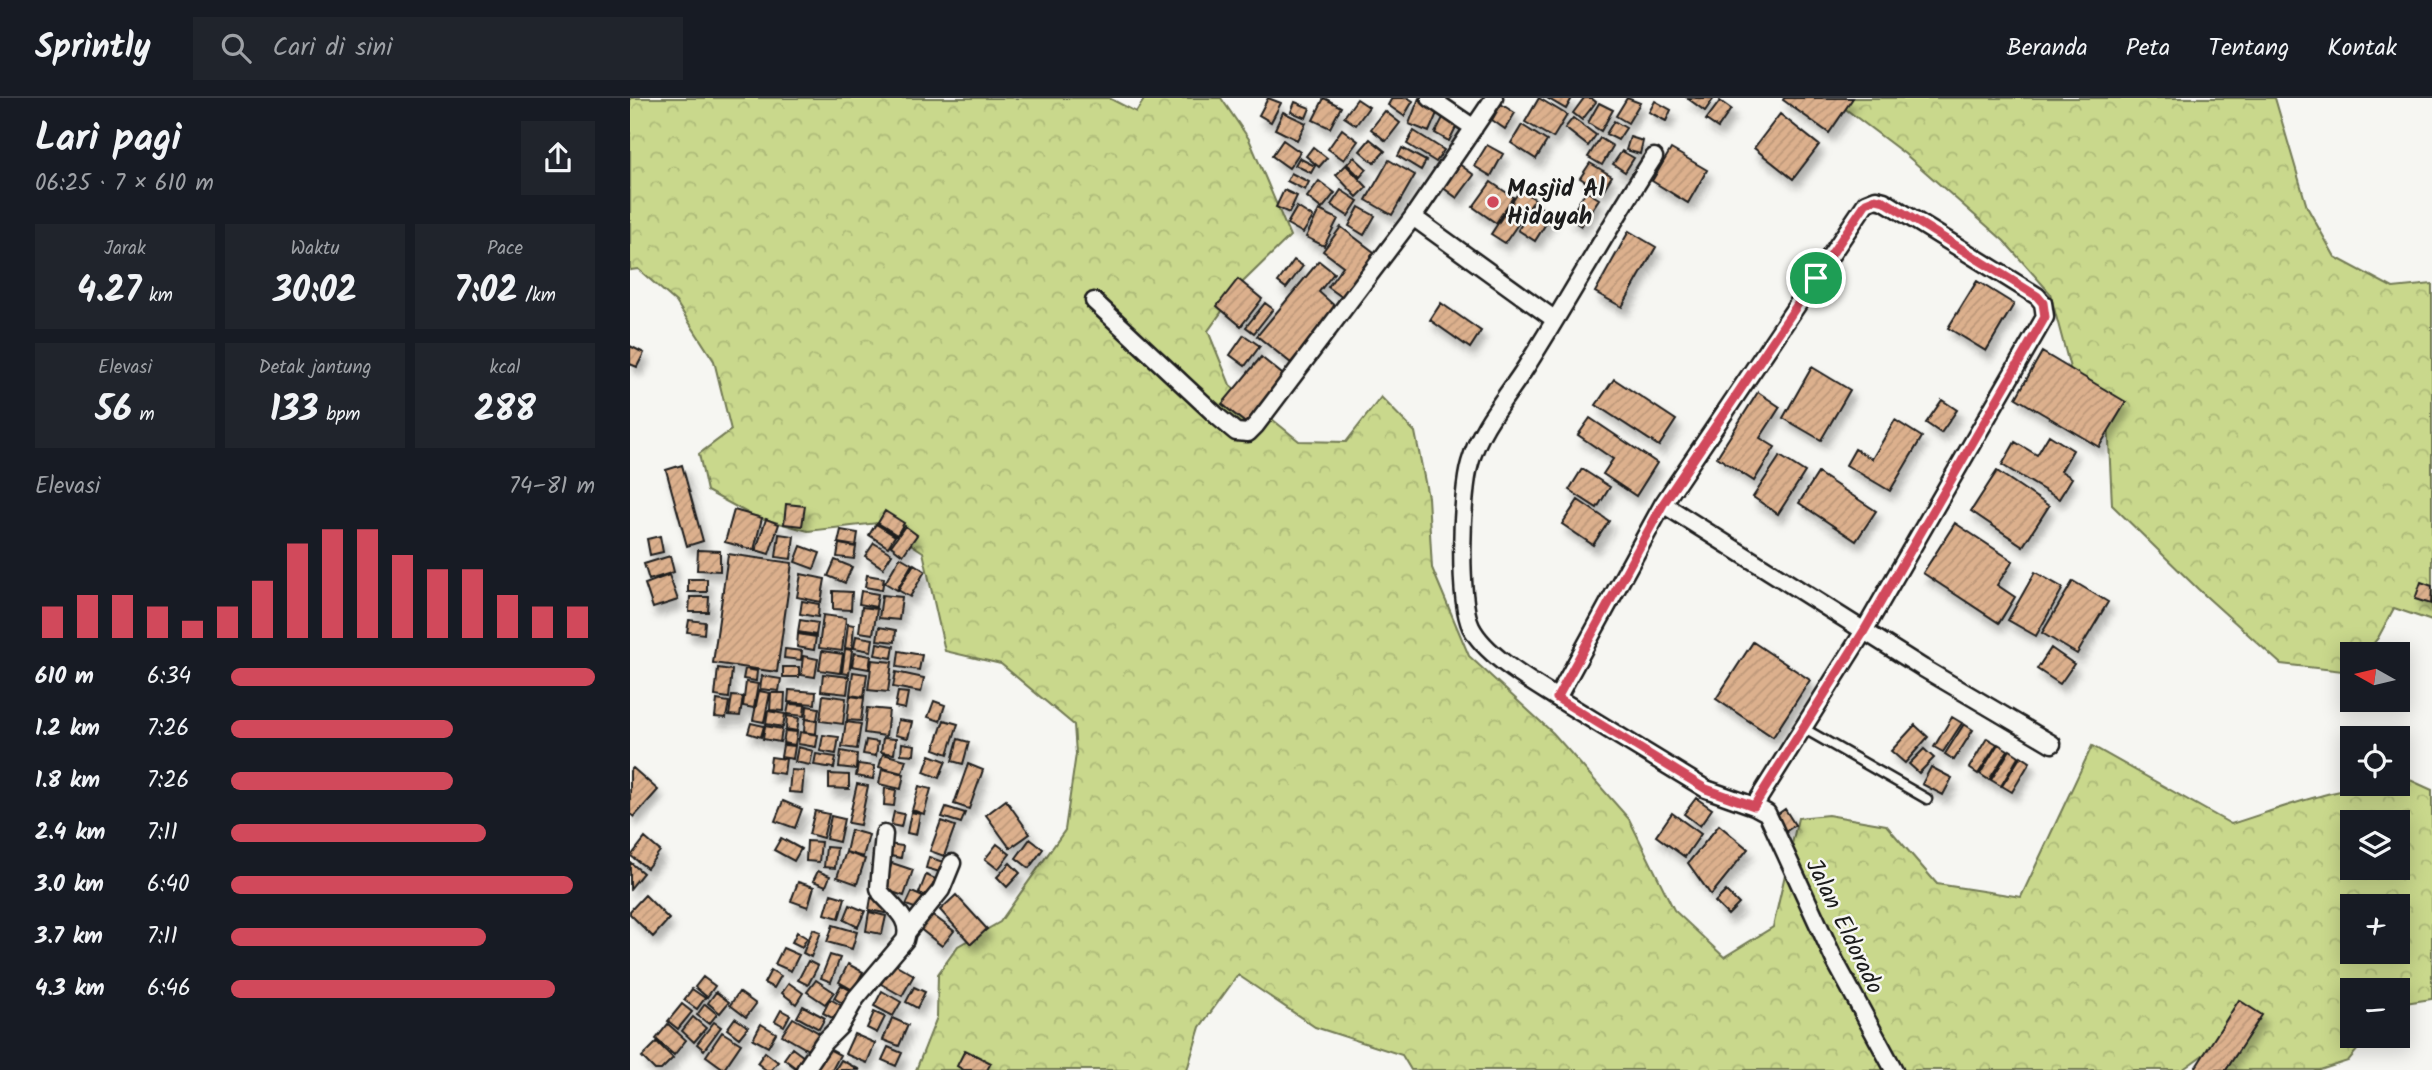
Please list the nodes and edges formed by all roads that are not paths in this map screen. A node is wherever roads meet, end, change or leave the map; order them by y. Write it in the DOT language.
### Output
graph roads {
  1 [pos="1430,98"];
  2 [pos="1494,98"];
  3 [pos="1474,128"];
  4 [pos="1654,157"];
  5 [pos="1413,217"];
  6 [pos="1094,301"];
  7 [pos="1554,318"];
  8 [pos="1663,504"];
  9 [pos="1864,631"];
  10 [pos="1557,698"];
  11 [pos="1803,728"];
  12 [pos="2052,744"];
  13 [pos="1927,799"];
  14 [pos="1754,806"];
  15 [pos="884,834"];
  16 [pos="952,863"];
  17 [pos="908,931"];
  18 [pos="805,1070"];
  19 [pos="1894,1070"];
  1 -- 3 [label="street"];
  2 -- 3 [label="street"];
  3 -- 5 [label="street"];
  4 -- 7 [label="street"];
  5 -- 6 [label="street"];
  5 -- 7 [label="street"];
  7 -- 10 [label="street"];
  8 -- 9 [label="street"];
  8 -- 9 [label="street"];
  8 -- 10 [label="street"];
  9 -- 11 [label="street"];
  9 -- 12 [label="street"];
  10 -- 14 [label="street"];
  11 -- 13 [label="lane"];
  11 -- 14 [label="street"];
  14 -- 19 [label="street, Jalan Eldorado"];
  15 -- 17 [label="street"];
  16 -- 17 [label="street"];
  17 -- 18 [label="street"];
}
